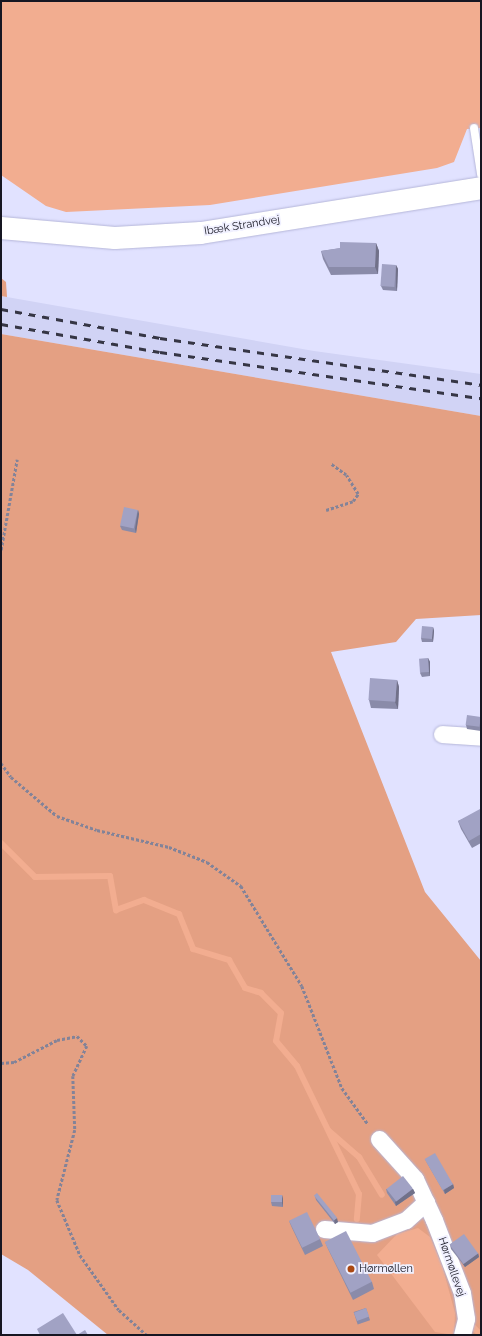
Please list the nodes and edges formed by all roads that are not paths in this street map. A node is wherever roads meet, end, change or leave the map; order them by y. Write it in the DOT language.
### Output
graph roads {
  1 [pos="474,128"];
  2 [pos="481,174"];
  3 [pos="481,188"];
  4 [pos="1,228"];
  5 [pos="442,734"];
  6 [pos="481,737"];
  7 [pos="379,1139"];
  8 [pos="426,1202"];
  9 [pos="324,1229"];
  10 [pos="462,1335"];
  1 -- 2 [label="lane"];
  3 -- 4 [label="street, Ibæk Strandvej"];
  5 -- 6 [label="street"];
  7 -- 8 [label="street, Hørmøllevej"];
  8 -- 9 [label="street"];
  8 -- 10 [label="street, Hørmøllevej"];
}
